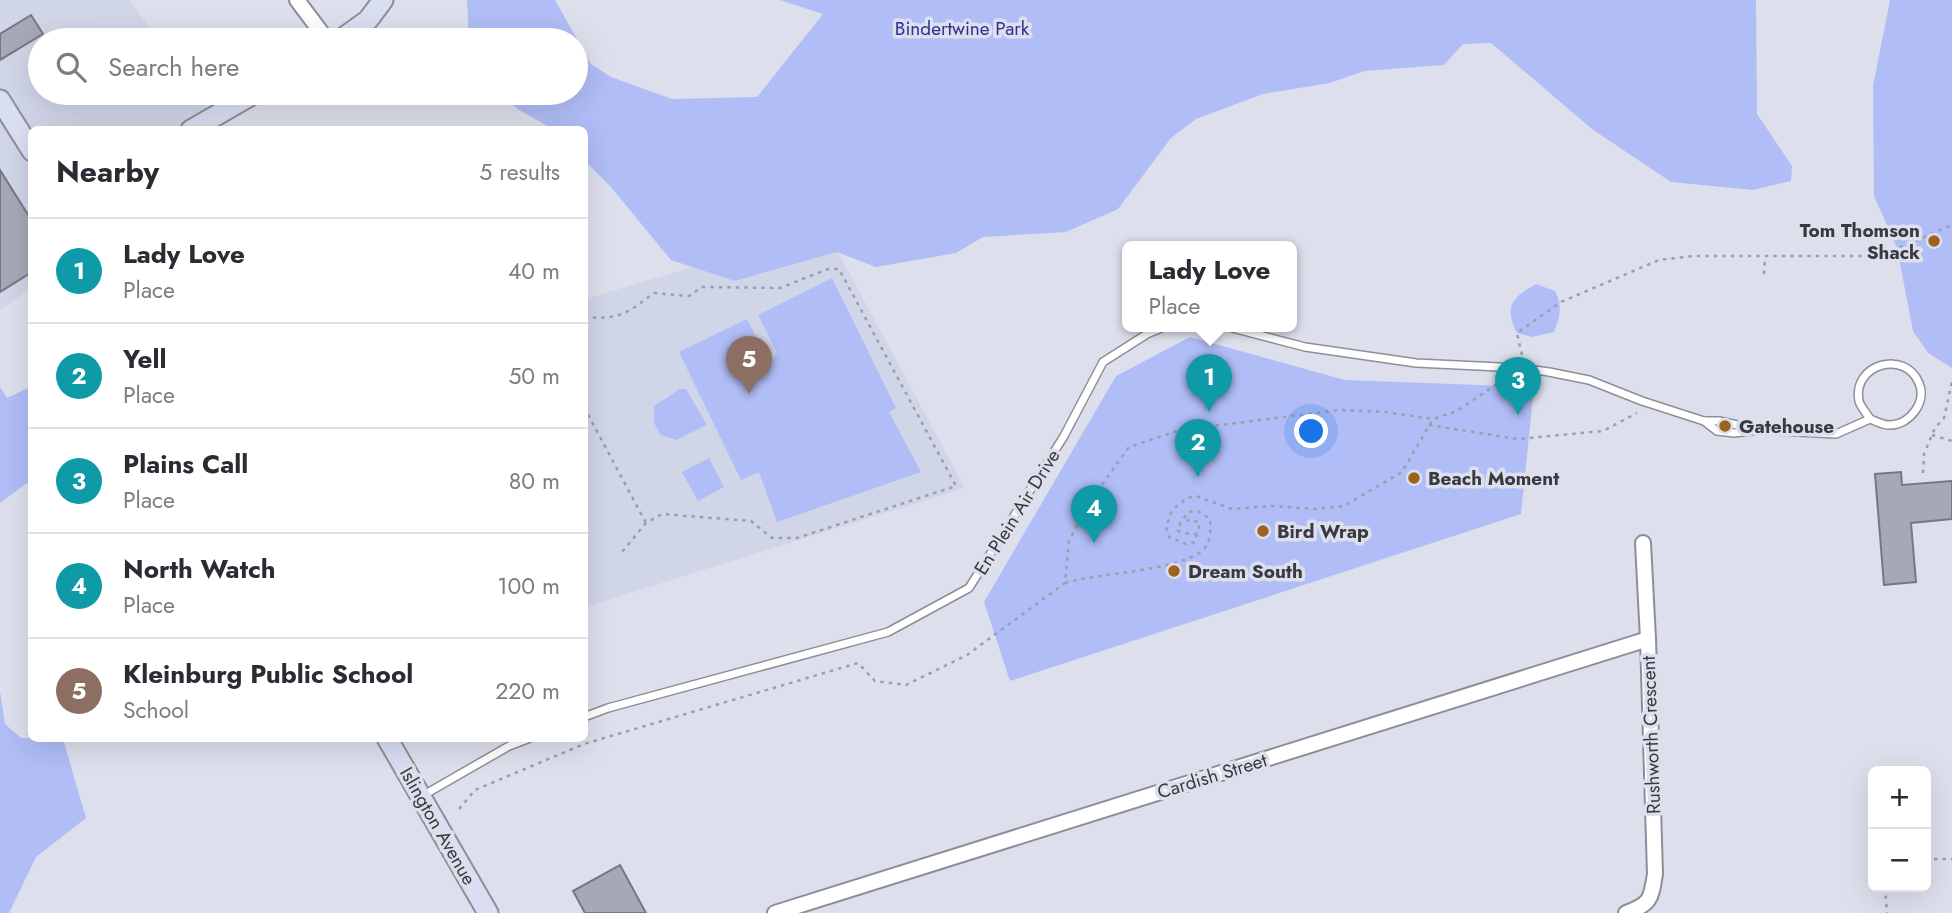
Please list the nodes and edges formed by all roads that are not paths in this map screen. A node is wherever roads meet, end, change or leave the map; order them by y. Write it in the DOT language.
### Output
graph roads {
  1 [pos="297,0"];
  2 [pos="383,0"];
  3 [pos="318,28"];
  4 [pos="357,28"];
  5 [pos="0,100"];
  6 [pos="234,105"];
  7 [pos="198,126"];
  8 [pos="28,145"];
  9 [pos="1152,332"];
  10 [pos="1249,332"];
  11 [pos="1870,419"];
  12 [pos="1643,543"];
  13 [pos="1648,639"];
  14 [pos="588,716"];
  15 [pos="389,742"];
  16 [pos="521,742"];
  17 [pos="421,796"];
  18 [pos="488,913"];
  19 [pos="775,913"];
  20 [pos="1626,913"];
  1 -- 3 [label="street"];
  2 -- 4 [label="street"];
  5 -- 8 [label="street"];
  6 -- 7 [label="street"];
  9 -- 14 [label="lane, En Plein Air Drive"];
  10 -- 11 [label="lane"];
  11 -- 11 [label="lane"];
  12 -- 13 [label="street, Rushworth Crescent"];
  13 -- 19 [label="street, Cardish Street"];
  13 -- 20 [label="street, Rushworth Crescent"];
  15 -- 17 [label="street, Islington Avenue"];
  16 -- 17 [label="lane"];
  17 -- 18 [label="street, Islington Avenue"];
}
